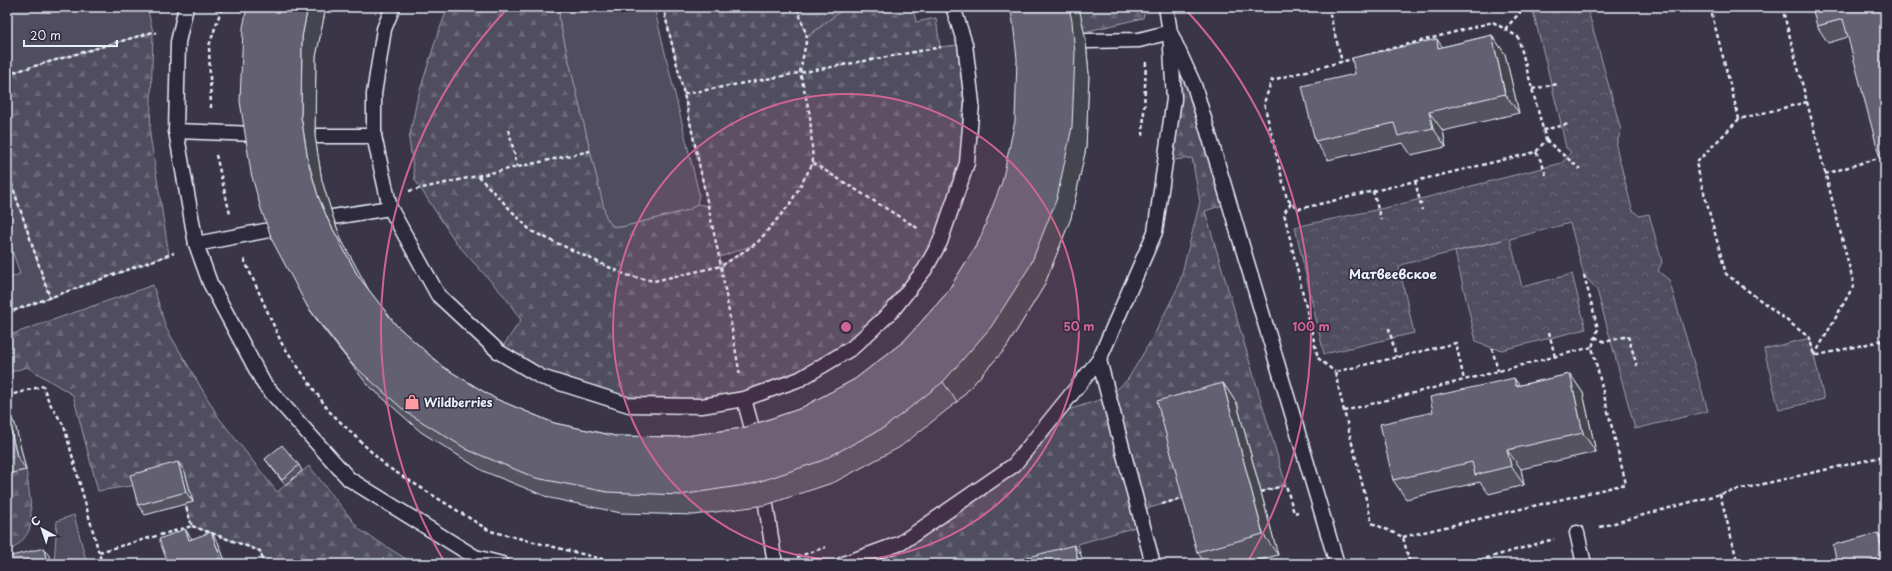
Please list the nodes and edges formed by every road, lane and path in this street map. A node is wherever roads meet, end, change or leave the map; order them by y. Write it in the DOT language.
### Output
graph roads {
  1 [pos="186,7"];
  2 [pos="393,7"];
  3 [pos="663,7"];
  4 [pos="797,7"];
  5 [pos="953,7"];
  6 [pos="1166,7"];
  7 [pos="1328,7"];
  8 [pos="1525,7"];
  9 [pos="1710,7"];
  10 [pos="1782,7"];
  11 [pos="1505,29"];
  12 [pos="1170,32"];
  13 [pos="1139,40"];
  14 [pos="1086,41"];
  15 [pos="178,42"];
  16 [pos="965,44"];
  17 [pos="209,46"];
  18 [pos="1342,62"];
  19 [pos="800,72"];
  20 [pos="7,74"];
  21 [pos="1558,84"];
  22 [pos="1532,89"];
  23 [pos="684,94"];
  24 [pos="1807,102"];
  25 [pos="1739,119"];
  26 [pos="1569,124"];
  27 [pos="509,130"];
  28 [pos="1543,130"];
  29 [pos="176,131"];
  30 [pos="255,134"];
  31 [pos="315,136"];
  32 [pos="374,136"];
  33 [pos="1546,140"];
  34 [pos="1143,143"];
  35 [pos="590,151"];
  36 [pos="1536,152"];
  37 [pos="1885,156"];
  38 [pos="813,163"];
  39 [pos="518,167"];
  40 [pos="1580,169"];
  41 [pos="7,170"];
  42 [pos="1825,174"];
  43 [pos="478,176"];
  44 [pos="1546,178"];
  45 [pos="1415,181"];
  46 [pos="1373,191"];
  47 [pos="388,202"];
  48 [pos="1291,203"];
  49 [pos="1422,210"];
  50 [pos="333,217"];
  51 [pos="1381,220"];
  52 [pos="275,229"];
  53 [pos="235,237"];
  54 [pos="940,242"];
  55 [pos="196,244"];
  56 [pos="722,266"];
  57 [pos="1584,275"];
  58 [pos="50,298"];
  59 [pos="7,313"];
  60 [pos="1389,328"];
  61 [pos="1549,332"];
  62 [pos="1595,337"];
  63 [pos="1885,340"];
  64 [pos="1592,347"];
  65 [pos="1492,348"];
  66 [pos="1814,356"];
  67 [pos="1396,357"];
  68 [pos="1555,357"];
  69 [pos="1099,360"];
  70 [pos="1637,366"];
  71 [pos="1498,371"];
  72 [pos="1335,372"];
  73 [pos="1464,380"];
  74 [pos="7,396"];
  75 [pos="744,399"];
  76 [pos="1344,411"];
  77 [pos="757,448"];
  78 [pos="1885,456"];
  79 [pos="1261,492"];
  80 [pos="1720,494"];
  81 [pos="1191,496"];
  82 [pos="186,504"];
  83 [pos="766,505"];
  84 [pos="1320,506"];
  85 [pos="1139,511"];
  86 [pos="192,526"];
  87 [pos="1577,533"];
  88 [pos="1403,538"];
  89 [pos="828,547"];
  90 [pos="99,552"];
  91 [pos="792,559"];
  92 [pos="102,564"];
  93 [pos="264,564"];
  94 [pos="502,564"];
  95 [pos="638,564"];
  96 [pos="775,564"];
  97 [pos="842,564"];
  98 [pos="1152,564"];
  99 [pos="1337,564"];
  100 [pos="1410,564"];
  101 [pos="1466,564"];
  102 [pos="1584,564"];
  103 [pos="1738,564"];
  1 -- 15 [label="lane"];
  2 -- 32 [label="lane"];
  3 -- 23 [label="path"];
  4 -- 19 [label="path"];
  5 -- 16 [label="lane"];
  6 -- 12 [label="lane"];
  7 -- 18 [label="path"];
  8 -- 11 [label="path"];
  9 -- 25 [label="path"];
  10 -- 24 [label="path"];
  11 -- 18 [label="path"];
  11 -- 22 [label="path"];
  12 -- 13 [label="lane"];
  12 -- 69 [label="lane"];
  12 -- 84 [label="lane"];
  13 -- 14 [label="lane"];
  13 -- 34 [label="path"];
  15 -- 17 [label="path"];
  15 -- 20 [label="path"];
  15 -- 29 [label="lane"];
  16 -- 19 [label="path"];
  16 -- 54 [label="lane"];
  18 -- 48 [label="path"];
  19 -- 23 [label="path"];
  19 -- 38 [label="path"];
  21 -- 22 [label="path"];
  22 -- 28 [label="path"];
  23 -- 56 [label="path"];
  24 -- 25 [label="path"];
  24 -- 42 [label="path"];
  25 -- 66 [label="path"];
  26 -- 28 [label="path"];
  27 -- 39 [label="path"];
  28 -- 33 [label="path"];
  29 -- 30 [label="lane"];
  29 -- 55 [label="lane"];
  31 -- 32 [label="lane"];
  32 -- 47 [label="lane"];
  33 -- 36 [label="path"];
  33 -- 40 [label="path"];
  35 -- 39 [label="path"];
  36 -- 44 [label="path"];
  36 -- 45 [label="path"];
  37 -- 42 [label="path"];
  38 -- 54 [label="path"];
  38 -- 56 [label="path"];
  39 -- 43 [label="path"];
  41 -- 58 [label="path"];
  42 -- 66 [label="path"];
  43 -- 47 [label="path"];
  43 -- 56 [label="path"];
  45 -- 46 [label="path"];
  45 -- 49 [label="path"];
  46 -- 48 [label="path"];
  46 -- 51 [label="path"];
  47 -- 50 [label="lane"];
  47 -- 75 [label="lane"];
  48 -- 72 [label="path"];
  52 -- 53 [label="lane"];
  53 -- 55 [label="lane"];
  53 -- 95 [label="path"];
  54 -- 75 [label="lane"];
  55 -- 58 [label="path"];
  55 -- 94 [label="lane"];
  56 -- 75 [label="path"];
  57 -- 62 [label="path"];
  58 -- 59 [label="path"];
  60 -- 67 [label="path"];
  61 -- 68 [label="path"];
  62 -- 64 [label="path"];
  62 -- 70 [label="path"];
  63 -- 66 [label="path"];
  64 -- 68 [label="path"];
  64 -- 88 [label="path"];
  65 -- 71 [label="path"];
  67 -- 72 [label="path"];
  67 -- 73 [label="path"];
  68 -- 71 [label="path"];
  69 -- 85 [label="lane"];
  69 -- 97 [label="lane"];
  71 -- 73 [label="path"];
  72 -- 76 [label="path"];
  73 -- 76 [label="path"];
  74 -- 90 [label="path"];
  75 -- 77 [label="lane"];
  76 -- 88 [label="path"];
  78 -- 80 [label="path"];
  79 -- 84 [label="path"];
  80 -- 87 [label="path"];
  80 -- 103 [label="path"];
  81 -- 85 [label="path"];
  82 -- 86 [label="path"];
  83 -- 96 [label="lane"];
  84 -- 99 [label="lane"];
  85 -- 98 [label="lane"];
  86 -- 90 [label="path"];
  86 -- 93 [label="path"];
  87 -- 101 [label="path"];
  87 -- 102 [label="lane"];
  88 -- 100 [label="path"];
  89 -- 91 [label="path"];
  90 -- 92 [label="path"];
}
